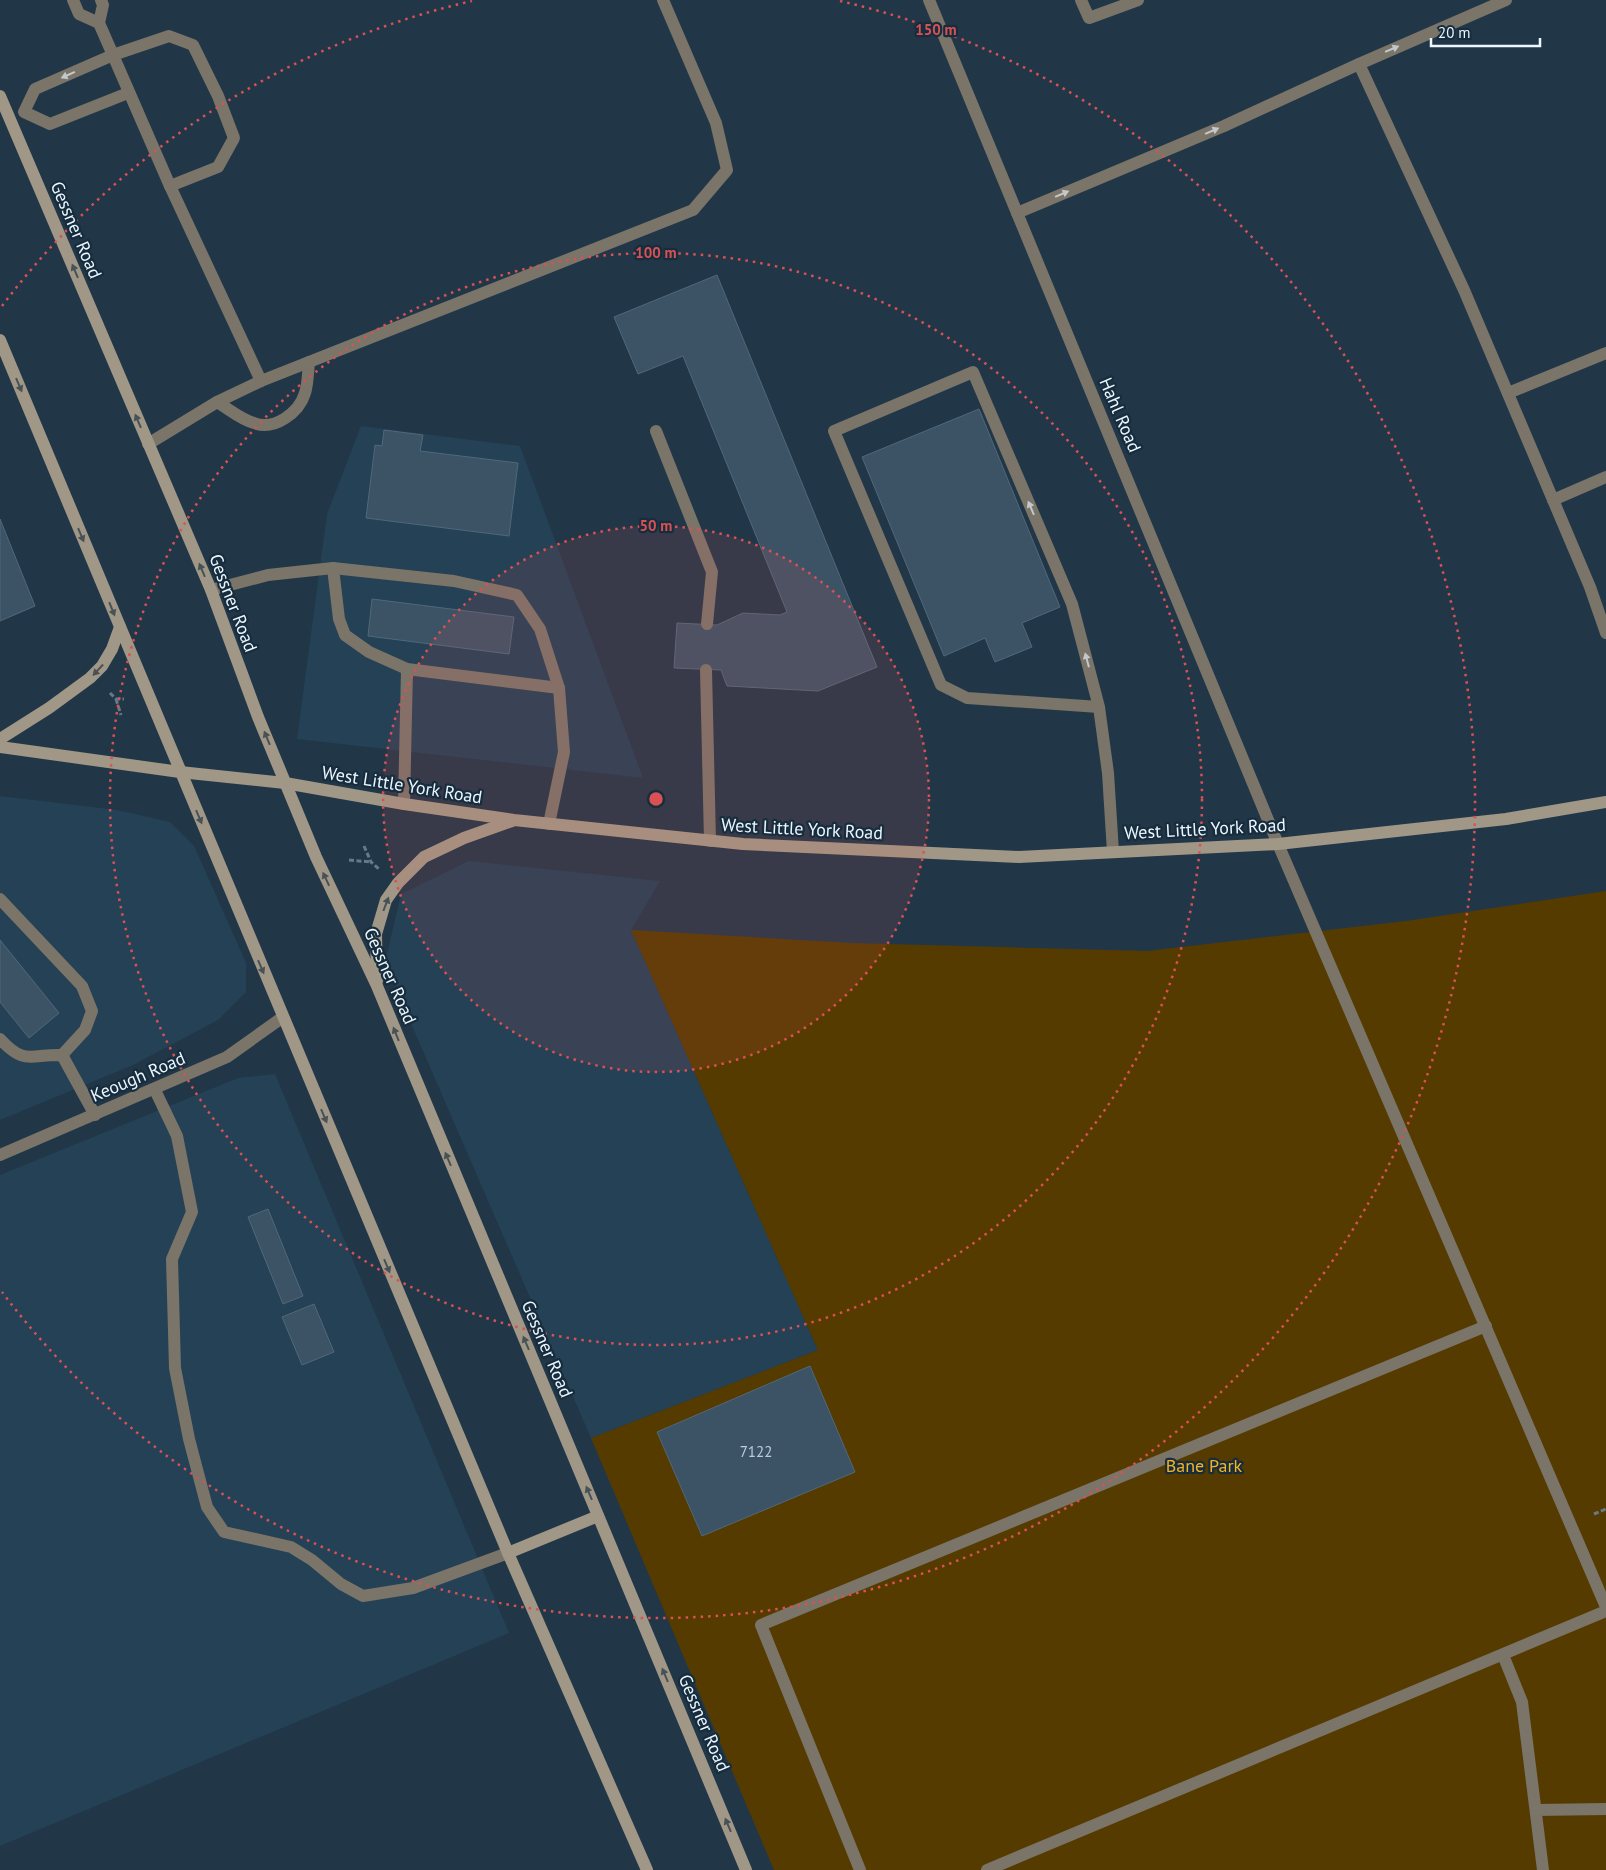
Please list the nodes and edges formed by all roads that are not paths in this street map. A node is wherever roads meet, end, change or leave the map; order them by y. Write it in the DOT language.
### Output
graph roads {
  1 [pos="73,0"];
  2 [pos="101,0"];
  3 [pos="663,0"];
  4 [pos="929,0"];
  5 [pos="1081,0"];
  6 [pos="1138,0"];
  7 [pos="1506,0"];
  8 [pos="98,23"];
  9 [pos="113,55"];
  10 [pos="1359,64"];
  11 [pos="128,93"];
  12 [pos="0,96"];
  13 [pos="24,112"];
  14 [pos="5,120"];
  15 [pos="170,186"];
  16 [pos="1017,213"];
  17 [pos="0,340"];
  18 [pos="1606,353"];
  19 [pos="309,362"];
  20 [pos="261,382"];
  21 [pos="1508,393"];
  22 [pos="217,402"];
  23 [pos="656,431"];
  24 [pos="148,444"];
  25 [pos="1606,477"];
  26 [pos="1553,500"];
  27 [pos="333,568"];
  28 [pos="211,590"];
  29 [pos="1600,597"];
  30 [pos="707,624"];
  31 [pos="120,627"];
  32 [pos="1606,632"];
  33 [pos="407,669"];
  34 [pos="706,670"];
  35 [pos="560,688"];
  36 [pos="1099,707"];
  37 [pos="0,740"];
  38 [pos="0,747"];
  39 [pos="180,772"];
  40 [pos="285,783"];
  41 [pos="1606,802"];
  42 [pos="404,804"];
  43 [pos="514,820"];
  44 [pos="549,824"];
  45 [pos="710,841"];
  46 [pos="1278,844"];
  47 [pos="1113,852"];
  48 [pos="0,899"];
  49 [pos="377,986"];
  50 [pos="283,1017"];
  51 [pos="0,1039"];
  52 [pos="62,1055"];
  53 [pos="155,1090"];
  54 [pos="96,1114"];
  55 [pos="0,1156"];
  56 [pos="1486,1326"];
  57 [pos="598,1516"];
  58 [pos="508,1553"];
  59 [pos="1606,1607"];
  60 [pos="1606,1611"];
  61 [pos="1503,1655"];
  62 [pos="1606,1809"];
  63 [pos="1536,1810"];
  64 [pos="646,1870"];
  65 [pos="746,1870"];
  66 [pos="860,1870"];
  67 [pos="988,1870"];
  68 [pos="1543,1870"];
  1 -- 8 [label="street"];
  2 -- 8 [label="street"];
  3 -- 19 [label="street"];
  4 -- 16 [label="street, Hahl Road"];
  5 -- 6 [label="street"];
  10 -- 7 [label="street, one-way"];
  8 -- 9 [label="street"];
  9 -- 11 [label="street"];
  9 -- 13 [label="street, one-way"];
  9 -- 15 [label="street"];
  16 -- 10 [label="street, one-way"];
  10 -- 21 [label="street"];
  11 -- 13 [label="street"];
  11 -- 15 [label="street"];
  12 -- 14 [label="main road, Gessner Road"];
  13 -- 14 [label="street"];
  24 -- 14 [label="main road, Gessner Road, one-way"];
  15 -- 20 [label="street"];
  16 -- 46 [label="street, Hahl Road"];
  17 -- 31 [label="main road, one-way"];
  18 -- 21 [label="street"];
  19 -- 20 [label="street"];
  19 -- 22 [label="street"];
  20 -- 22 [label="street"];
  21 -- 26 [label="street"];
  22 -- 24 [label="street"];
  23 -- 30 [label="street"];
  28 -- 24 [label="main road, Gessner Road, one-way"];
  25 -- 26 [label="street"];
  26 -- 29 [label="street"];
  27 -- 28 [label="street"];
  27 -- 33 [label="street"];
  27 -- 35 [label="street"];
  40 -- 28 [label="main road, Gessner Road, one-way"];
  29 -- 32 [label="street"];
  31 -- 37 [label="main road, one-way"];
  31 -- 39 [label="main road"];
  33 -- 35 [label="street"];
  33 -- 42 [label="street"];
  34 -- 45 [label="street"];
  35 -- 44 [label="street"];
  36 -- 36 [label="street, one-way"];
  36 -- 47 [label="street"];
  38 -- 39 [label="main road, West Little York Road"];
  39 -- 40 [label="main road, West Little York Road"];
  39 -- 50 [label="main road, one-way"];
  40 -- 42 [label="main road, West Little York Road"];
  49 -- 40 [label="main road, Gessner Road, one-way"];
  41 -- 46 [label="main road, West Little York Road"];
  42 -- 43 [label="main road, West Little York Road"];
  43 -- 44 [label="main road, West Little York Road"];
  49 -- 43 [label="main road, one-way"];
  44 -- 45 [label="main road, West Little York Road"];
  45 -- 47 [label="main road, West Little York Road"];
  46 -- 47 [label="main road, West Little York Road"];
  46 -- 56 [label="street, Hahl Road"];
  48 -- 52 [label="street"];
  57 -- 49 [label="main road, Gessner Road, one-way"];
  50 -- 53 [label="street, Keough Road"];
  50 -- 58 [label="main road, one-way"];
  51 -- 52 [label="street"];
  52 -- 54 [label="street"];
  53 -- 54 [label="street, Keough Road"];
  53 -- 58 [label="street"];
  54 -- 55 [label="street, Keough Road"];
  56 -- 59 [label="street, Hahl Road"];
  56 -- 66 [label="street"];
  57 -- 58 [label="main road"];
  65 -- 57 [label="main road, Gessner Road, one-way"];
  58 -- 64 [label="main road"];
  60 -- 61 [label="street"];
  61 -- 63 [label="street"];
  61 -- 67 [label="street"];
  62 -- 63 [label="street"];
  63 -- 68 [label="street"];
}
